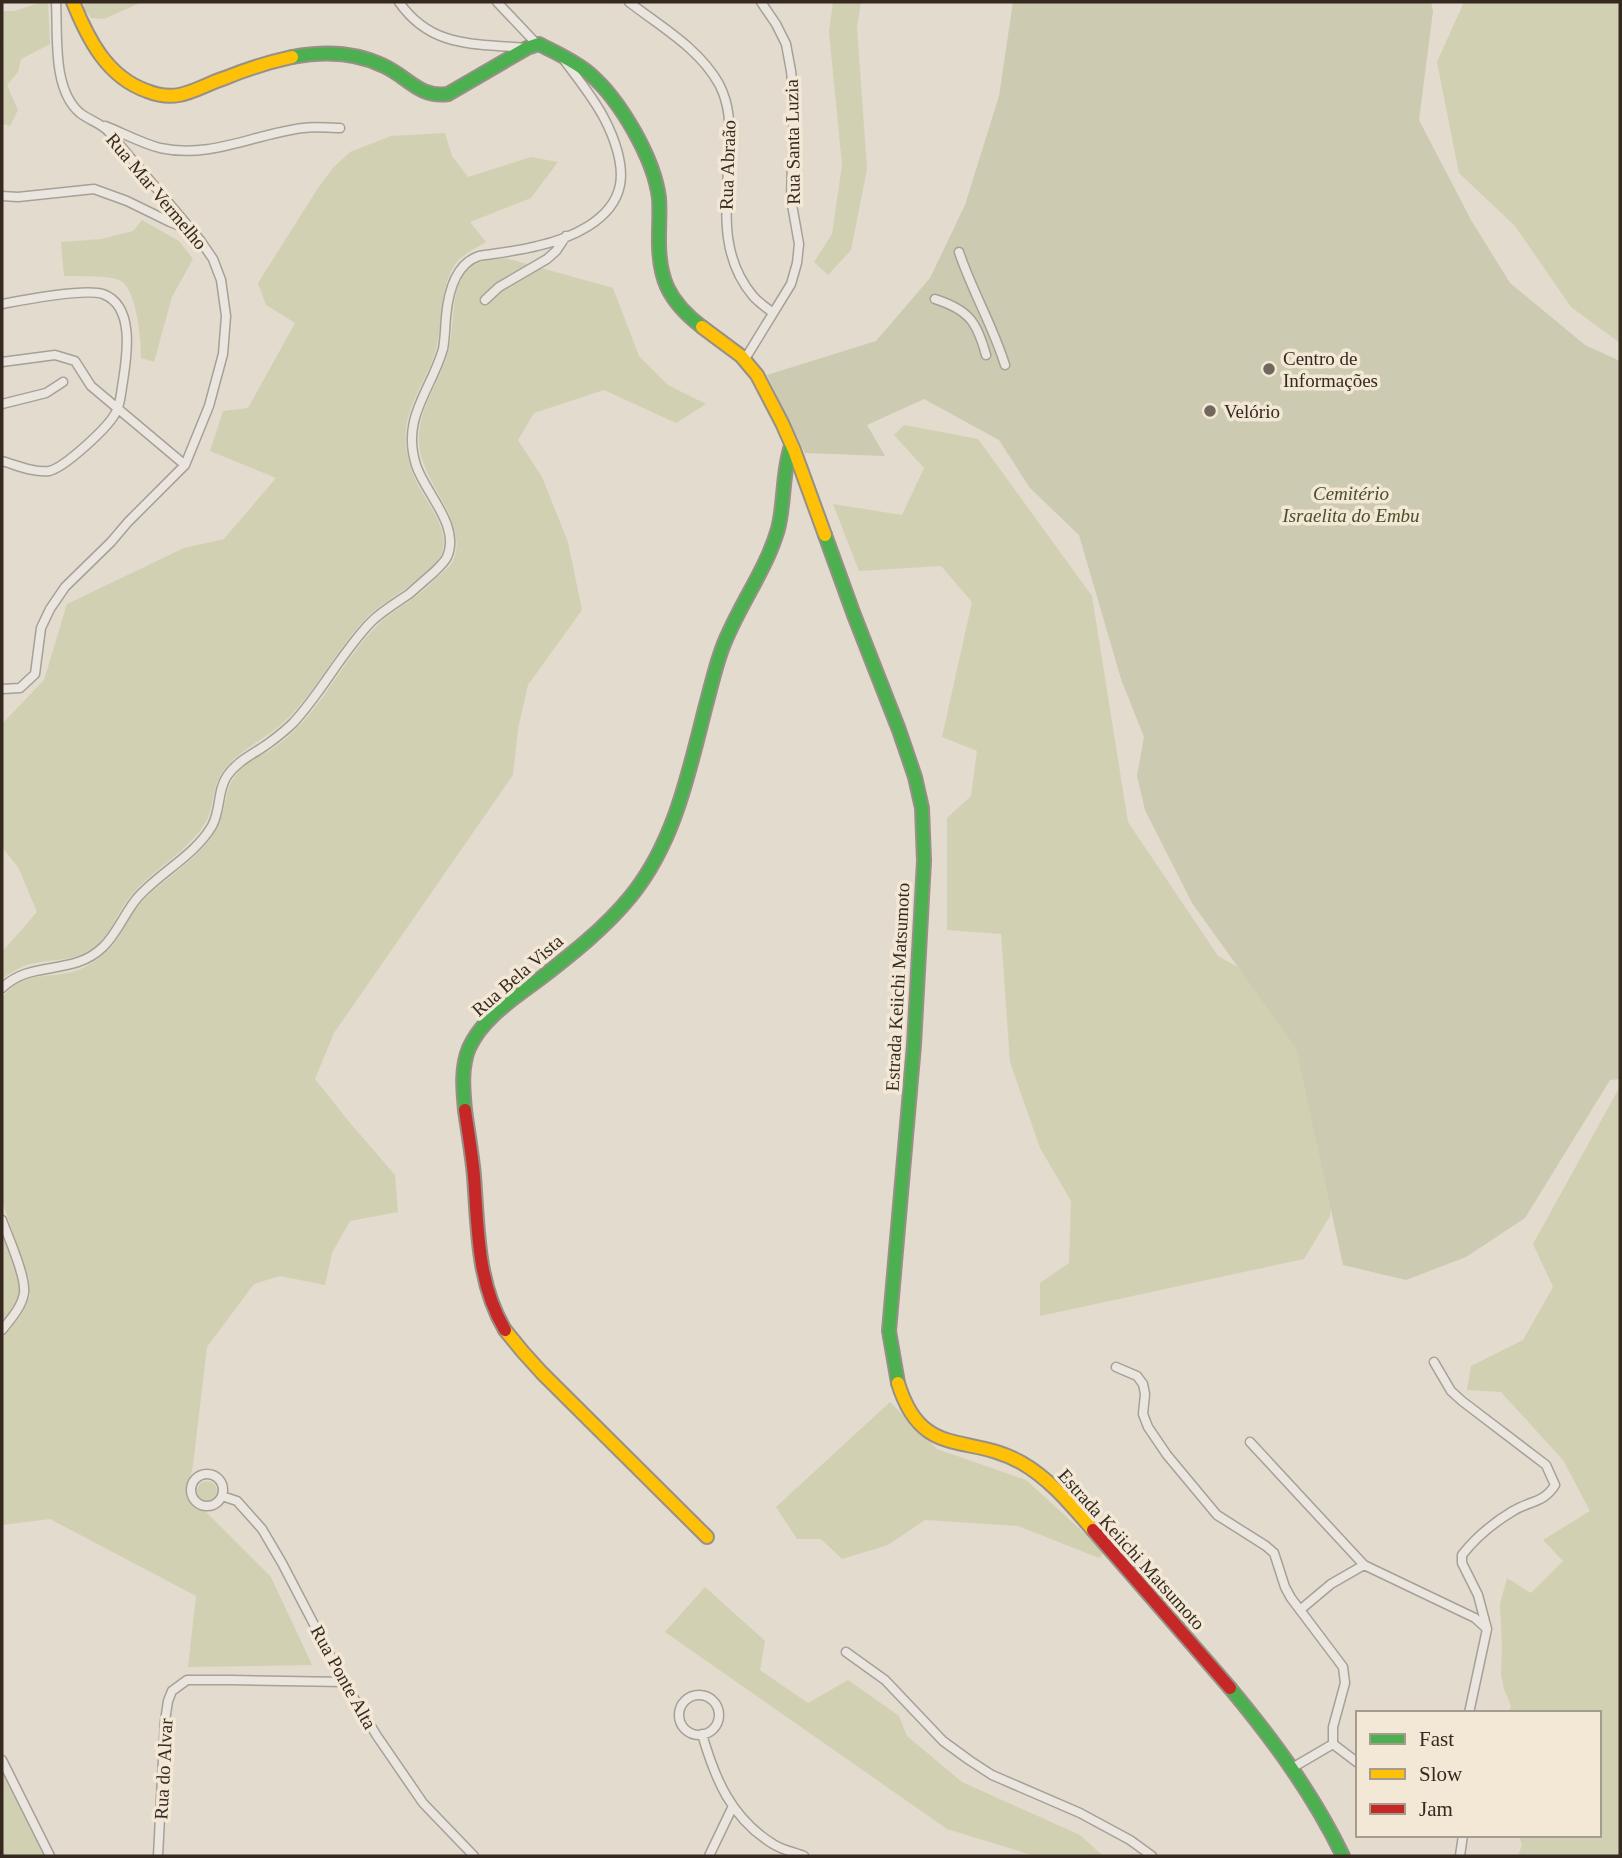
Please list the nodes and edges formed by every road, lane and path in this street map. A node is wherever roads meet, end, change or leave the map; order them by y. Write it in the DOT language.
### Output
graph roads {
  1 [pos="56,2"];
  2 [pos="73,2"];
  3 [pos="399,2"];
  4 [pos="497,2"];
  5 [pos="629,2"];
  6 [pos="761,2"];
  7 [pos="533,46"];
  8 [pos="561,55"];
  9 [pos="101,124"];
  10 [pos="340,128"];
  11 [pos="2,196"];
  12 [pos="192,231"];
  13 [pos="566,236"];
  14 [pos="959,252"];
  15 [pos="935,299"];
  16 [pos="485,300"];
  17 [pos="2,304"];
  18 [pos="773,313"];
  19 [pos="986,355"];
  20 [pos="745,359"];
  21 [pos="2,362"];
  22 [pos="1005,365"];
  23 [pos="63,382"];
  24 [pos="2,404"];
  25 [pos="118,410"];
  26 [pos="791,446"];
  27 [pos="2,461"];
  28 [pos="185,465"];
  29 [pos="2,689"];
  30 [pos="2,988"];
  31 [pos="2,1220"];
  32 [pos="2,1331"];
  33 [pos="1434,1362"];
  34 [pos="1116,1367"];
  35 [pos="1250,1442"];
  36 [pos="222,1496"];
  37 [pos="707,1538"];
  38 [pos="1364,1565"];
  39 [pos="1300,1610"];
  40 [pos="1487,1629"];
  41 [pos="846,1653"];
  42 [pos="344,1682"];
  43 [pos="1469,1711"];
  44 [pos="702,1734"];
  45 [pos="1333,1744"];
  46 [pos="2,1760"];
  47 [pos="1356,1761"];
  48 [pos="1292,1768"];
  49 [pos="733,1806"];
  50 [pos="1463,1837"];
  51 [pos="50,1856"];
  52 [pos="158,1856"];
  53 [pos="474,1856"];
  54 [pos="709,1856"];
  55 [pos="804,1856"];
  56 [pos="1152,1856"];
  57 [pos="1343,1856"];
  58 [pos="1460,1856"];
  1 -- 9 [label="street, Rua Mar Vermelho"];
  2 -- 7 [label="main road"];
  3 -- 7 [label="street"];
  4 -- 7 [label="street"];
  5 -- 18 [label="street, Rua Abraão"];
  6 -- 18 [label="street, Rua Santa Luzia"];
  7 -- 8 [label="main road, Estrada Keiichi Matsumoto"];
  8 -- 13 [label="street"];
  8 -- 20 [label="main road, Estrada Keiichi Matsumoto"];
  9 -- 10 [label="street"];
  9 -- 12 [label="street, Rua Mar Vermelho"];
  11 -- 12 [label="street"];
  12 -- 28 [label="street, Rua Mar Vermelho"];
  13 -- 16 [label="street"];
  13 -- 30 [label="street"];
  14 -- 22 [label="street"];
  15 -- 19 [label="street"];
  17 -- 25 [label="street"];
  18 -- 20 [label="street, Rua Santa Luzia"];
  20 -- 26 [label="main road, Estrada Keiichi Matsumoto"];
  21 -- 25 [label="street"];
  23 -- 24 [label="street"];
  25 -- 27 [label="street"];
  25 -- 28 [label="street"];
  26 -- 37 [label="main road, Rua Bela Vista"];
  26 -- 48 [label="main road, Estrada Keiichi Matsumoto"];
  28 -- 29 [label="street, Rua Mar Vermelho"];
  31 -- 32 [label="street"];
  33 -- 40 [label="street"];
  34 -- 39 [label="street"];
  35 -- 38 [label="street"];
  36 -- 42 [label="street, Rua Ponte Alta"];
  38 -- 39 [label="street"];
  38 -- 40 [label="street"];
  39 -- 45 [label="street"];
  40 -- 43 [label="street"];
  41 -- 56 [label="street"];
  42 -- 52 [label="street, Rua do Alvar"];
  42 -- 53 [label="street, Rua Ponte Alta"];
  44 -- 44 [label="street"];
  44 -- 49 [label="street"];
  45 -- 47 [label="street"];
  45 -- 48 [label="street"];
  46 -- 51 [label="street"];
  48 -- 57 [label="main road, Estrada Keiichi Matsumoto"];
  49 -- 54 [label="street"];
  49 -- 55 [label="street"];
  50 -- 58 [label="street"];
}
